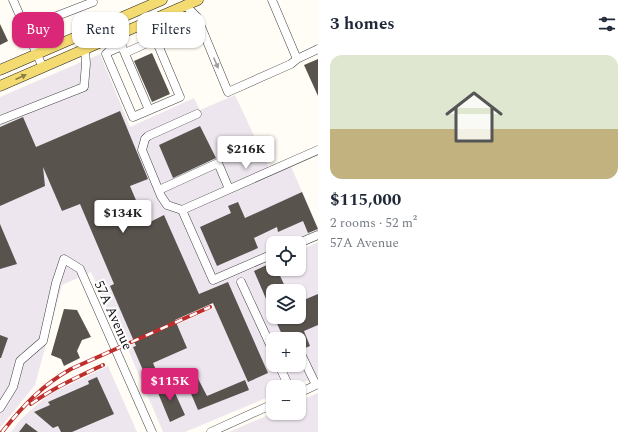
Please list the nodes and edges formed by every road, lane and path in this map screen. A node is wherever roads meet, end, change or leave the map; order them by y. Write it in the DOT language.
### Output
graph roads {
  1 [pos="13,0"];
  2 [pos="92,0"];
  3 [pos="162,0"];
  4 [pos="198,0"];
  5 [pos="272,0"];
  6 [pos="185,5"];
  7 [pos="19,12"];
  8 [pos="169,12"];
  9 [pos="64,13"];
  10 [pos="137,45"];
  11 [pos="34,48"];
  12 [pos="160,48"];
  13 [pos="85,49"];
  14 [pos="123,49"];
  15 [pos="318,49"];
  16 [pos="37,54"];
  17 [pos="297,59"];
  18 [pos="43,68"];
  19 [pos="0,70"];
  20 [pos="0,86"];
  21 [pos="149,110"];
  22 [pos="197,114"];
  23 [pos="0,120"];
  24 [pos="318,150"];
  25 [pos="229,188"];
  26 [pos="159,190"];
  27 [pos="182,210"];
  28 [pos="318,235"];
  29 [pos="306,240"];
  30 [pos="266,257"];
  31 [pos="241,282"];
  32 [pos="266,337"];
  33 [pos="306,364"];
  34 [pos="317,385"];
  35 [pos="306,389"];
  36 [pos="266,407"];
  37 [pos="0,408"];
  38 [pos="152,432"];
  39 [pos="211,432"];
  1 -- 7 [label="street"];
  2 -- 9 [label="street"];
  3 -- 16 [label="main road"];
  4 -- 6 [label="main road"];
  5 -- 17 [label="street"];
  6 -- 8 [label="main road"];
  6 -- 17 [label="street, one-way"];
  10 -- 14 [label="street"];
  11 -- 16 [label="street"];
  12 -- 21 [label="street"];
  13 -- 18 [label="main road"];
  13 -- 23 [label="street"];
  14 -- 21 [label="street"];
  14 -- 21 [label="street"];
  15 -- 17 [label="street"];
  16 -- 18 [label="street"];
  16 -- 19 [label="main road"];
  20 -- 18 [label="main road, one-way"];
  22 -- 26 [label="street"];
  24 -- 25 [label="street"];
  25 -- 26 [label="street"];
  25 -- 27 [label="street"];
  26 -- 27 [label="street"];
  27 -- 30 [label="street"];
  28 -- 29 [label="street"];
  31 -- 32 [label="street"];
  33 -- 34 [label="street"];
  34 -- 35 [label="street"];
  36 -- 39 [label="street"];
  37 -- 38 [label="street, 57A Avenue"];
}
